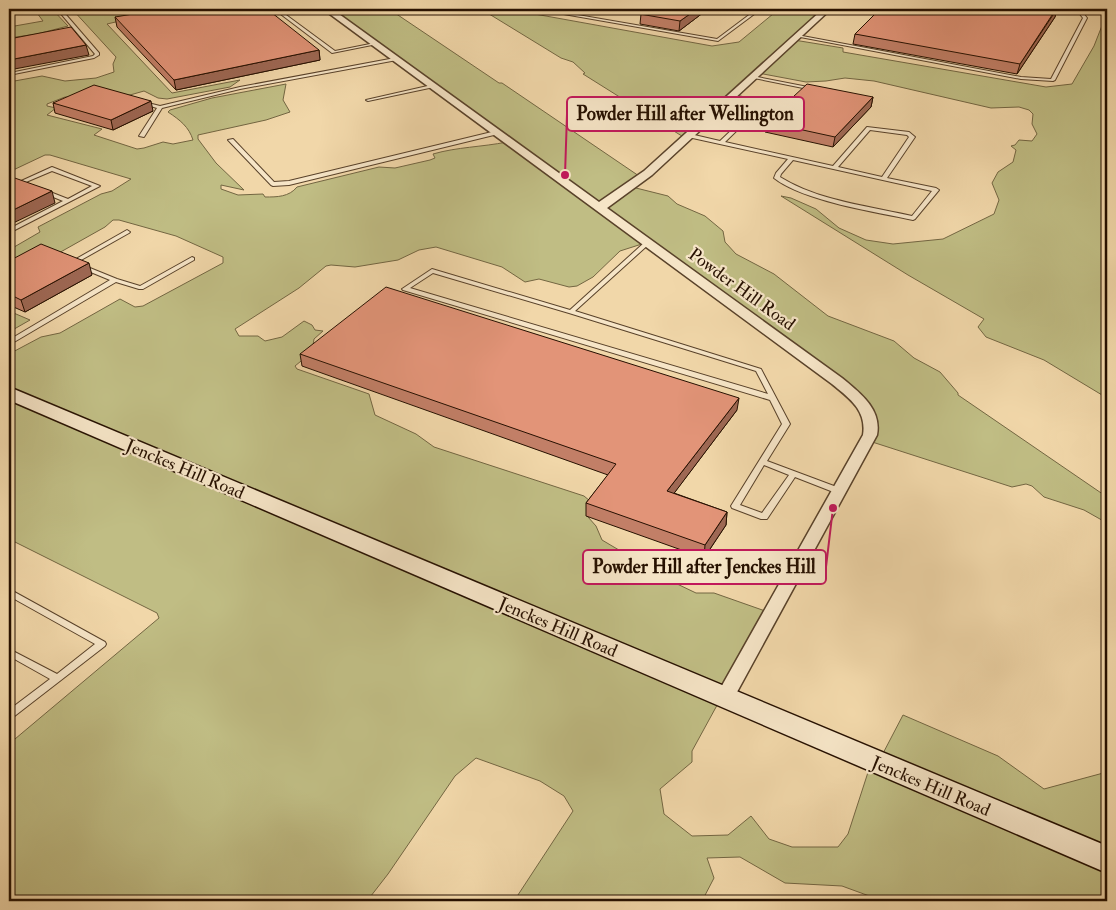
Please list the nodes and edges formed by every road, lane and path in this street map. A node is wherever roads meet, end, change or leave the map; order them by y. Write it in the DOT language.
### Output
graph roads {
  1 [pos="15,9"];
  2 [pos="59,9"];
  3 [pos="276,9"];
  4 [pos="327,9"];
  5 [pos="536,9"];
  6 [pos="759,9"];
  7 [pos="827,9"];
  8 [pos="1078,9"];
  9 [pos="9,10"];
  10 [pos="797,36"];
  11 [pos="375,44"];
  12 [pos="395,59"];
  13 [pos="10,74"];
  14 [pos="754,77"];
  15 [pos="432,86"];
  16 [pos="822,91"];
  17 [pos="734,96"];
  18 [pos="133,99"];
  19 [pos="368,100"];
  20 [pos="160,107"];
  21 [pos="496,133"];
  22 [pos="142,136"];
  23 [pos="690,136"];
  24 [pos="231,140"];
  25 [pos="721,143"];
  26 [pos="791,159"];
  27 [pos="834,168"];
  28 [pos="883,179"];
  29 [pos="31,186"];
  30 [pos="40,190"];
  31 [pos="68,201"];
  32 [pos="599,208"];
  33 [pos="9,231"];
  34 [pos="128,232"];
  35 [pos="647,243"];
  36 [pos="192,258"];
  37 [pos="115,280"];
  38 [pos="571,312"];
  39 [pos="9,343"];
  40 [pos="9,394"];
  41 [pos="772,398"];
  42 [pos="762,462"];
  43 [pos="793,474"];
  44 [pos="839,491"];
  45 [pos="9,592"];
  46 [pos="9,652"];
  47 [pos="57,678"];
  48 [pos="724,698"];
  49 [pos="9,715"];
  50 [pos="1107,860"];
  1 -- 9 [label="lane"];
  2 -- 13 [label="lane"];
  3 -- 11 [label="lane"];
  4 -- 11 [label="street, Powder Hill Road"];
  5 -- 6 [label="lane"];
  7 -- 10 [label="street"];
  8 -- 10 [label="lane"];
  10 -- 14 [label="street"];
  11 -- 12 [label="street, Powder Hill Road"];
  12 -- 15 [label="street, Powder Hill Road"];
  12 -- 20 [label="lane"];
  14 -- 16 [label="lane"];
  14 -- 17 [label="street"];
  15 -- 19 [label="lane"];
  15 -- 21 [label="street, Powder Hill Road"];
  17 -- 23 [label="street"];
  17 -- 25 [label="lane"];
  18 -- 20 [label="lane"];
  20 -- 22 [label="lane"];
  21 -- 24 [label="lane"];
  21 -- 32 [label="street, Powder Hill Road"];
  23 -- 25 [label="lane"];
  23 -- 32 [label="street"];
  25 -- 26 [label="lane"];
  26 -- 27 [label="lane"];
  26 -- 28 [label="lane"];
  27 -- 28 [label="lane"];
  27 -- 28 [label="lane"];
  29 -- 31 [label="lane"];
  30 -- 31 [label="lane"];
  31 -- 33 [label="lane"];
  32 -- 35 [label="street, Powder Hill Road"];
  34 -- 37 [label="lane"];
  35 -- 38 [label="lane"];
  35 -- 44 [label="street, Powder Hill Road"];
  36 -- 37 [label="lane"];
  37 -- 39 [label="lane"];
  38 -- 41 [label="lane"];
  38 -- 41 [label="lane"];
  40 -- 48 [label="main road, Jenckes Hill Road"];
  41 -- 42 [label="lane"];
  42 -- 43 [label="lane"];
  42 -- 43 [label="lane"];
  43 -- 44 [label="lane"];
  44 -- 48 [label="street, Powder Hill Road"];
  45 -- 47 [label="lane"];
  46 -- 47 [label="lane"];
  47 -- 49 [label="lane"];
  48 -- 50 [label="main road, Jenckes Hill Road"];
}
